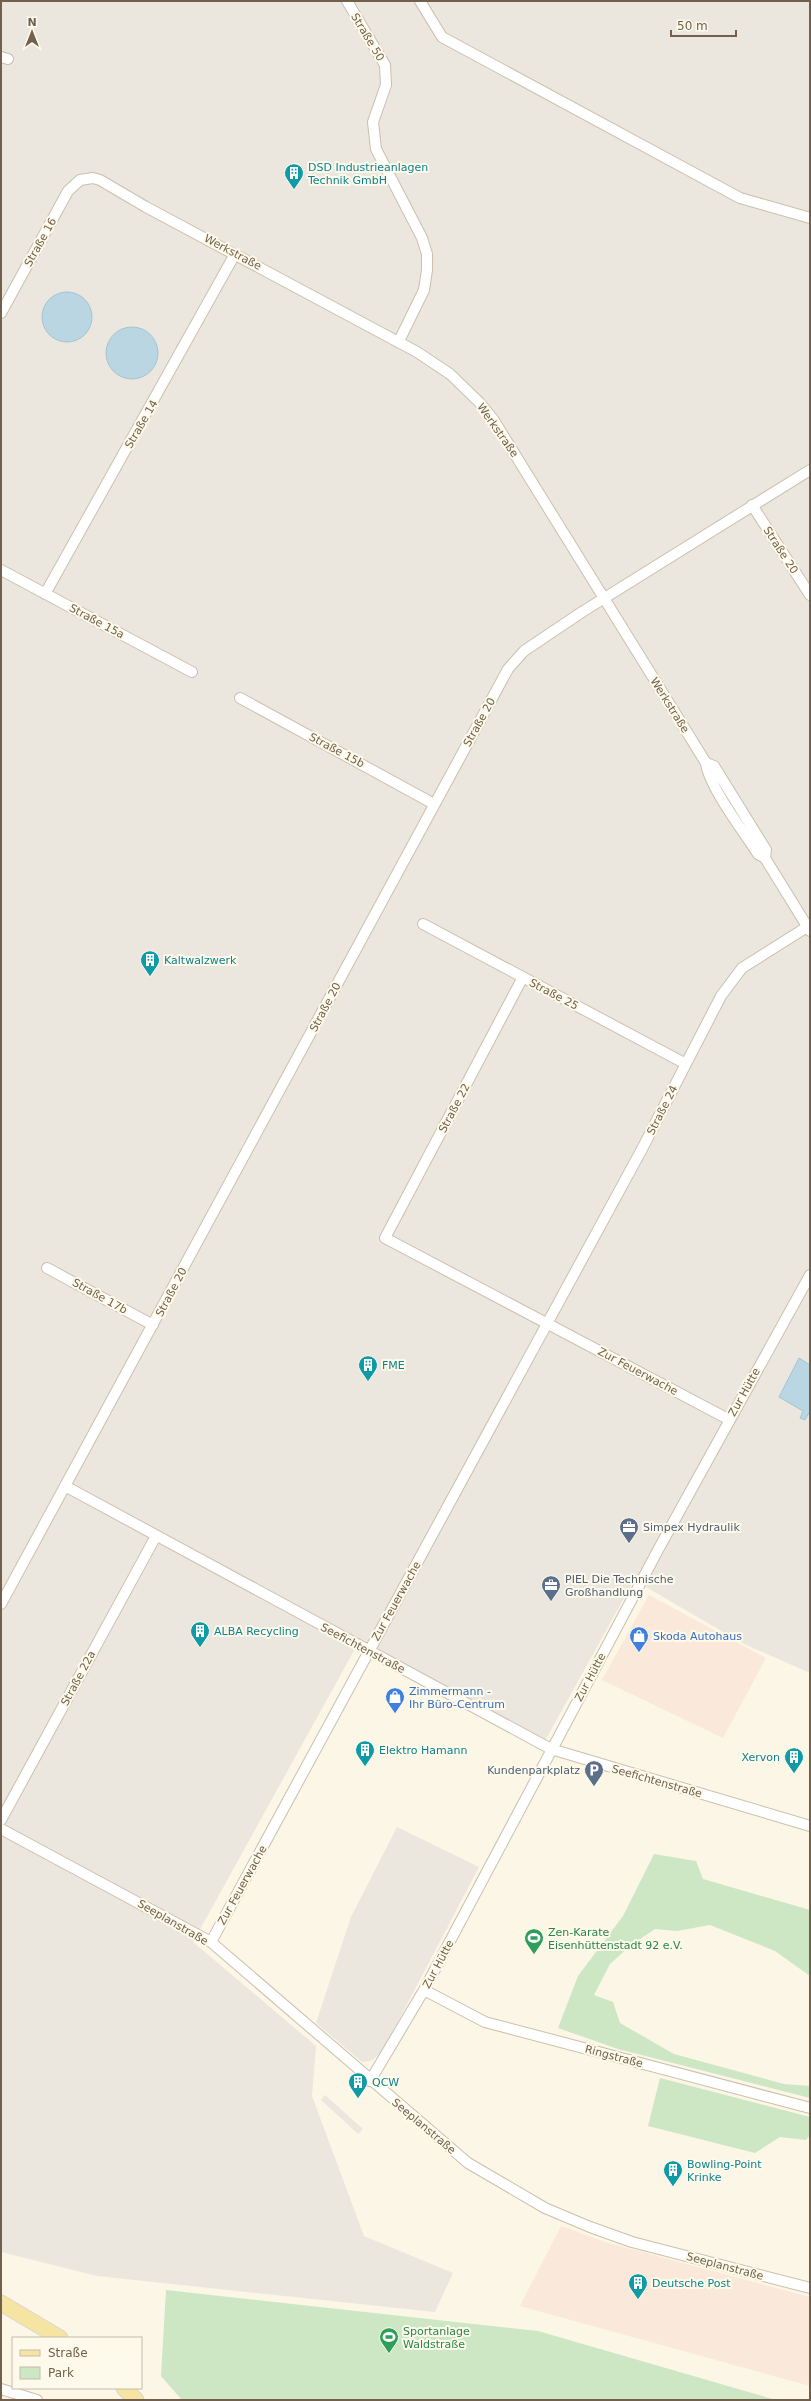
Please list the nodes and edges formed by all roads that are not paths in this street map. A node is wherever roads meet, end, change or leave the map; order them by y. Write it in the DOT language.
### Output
graph roads {
  1 [pos="347,1"];
  2 [pos="420,1"];
  3 [pos="87,178"];
  4 [pos="810,218"];
  5 [pos="235,254"];
  6 [pos="1,313"];
  7 [pos="399,341"];
  8 [pos="810,470"];
  9 [pos="752,505"];
  10 [pos="1,570"];
  11 [pos="45,594"];
  12 [pos="810,595"];
  13 [pos="604,599"];
  14 [pos="192,672"];
  15 [pos="240,698"];
  16 [pos="434,804"];
  17 [pos="423,924"];
  18 [pos="809,929"];
  19 [pos="523,977"];
  20 [pos="686,1064"];
  21 [pos="385,1238"];
  22 [pos="47,1268"];
  23 [pos="810,1275"];
  24 [pos="548,1322"];
  25 [pos="153,1325"];
  26 [pos="728,1419"];
  27 [pos="65,1486"];
  28 [pos="156,1536"];
  29 [pos="1,1604"];
  30 [pos="369,1650"];
  31 [pos="551,1749"];
  32 [pos="1,1820"];
  33 [pos="810,1826"];
  34 [pos="1,1829"];
  35 [pos="210,1942"];
  36 [pos="424,1990"];
  37 [pos="370,2081"];
  38 [pos="810,2108"];
  39 [pos="810,2288"];
  40 [pos="1,2303"];
  41 [pos="58,2337"];
  42 [pos="1,2388"];
  43 [pos="125,2389"];
  44 [pos="37,2400"];
  45 [pos="136,2400"];
  1 -- 7 [label="street, Straße 50"];
  2 -- 4 [label="street"];
  3 -- 5 [label="street, Werkstraße"];
  3 -- 6 [label="street, Straße 16"];
  5 -- 7 [label="street, Werkstraße"];
  5 -- 11 [label="street, Straße 14"];
  7 -- 13 [label="street, Werkstraße"];
  8 -- 9 [label="street, Straße 20"];
  9 -- 12 [label="street, Straße 20"];
  9 -- 13 [label="street, Straße 20"];
  10 -- 11 [label="street, Straße 15a"];
  11 -- 14 [label="street, Straße 15a"];
  13 -- 16 [label="street, Straße 20"];
  13 -- 18 [label="street, Werkstraße"];
  15 -- 16 [label="street, Straße 15b"];
  16 -- 25 [label="street, Straße 20"];
  17 -- 19 [label="street, Straße 25"];
  18 -- 20 [label="street, Straße 24"];
  19 -- 20 [label="street, Straße 25"];
  19 -- 21 [label="street, Straße 22"];
  20 -- 24 [label="street, Straße 24"];
  21 -- 24 [label="street, Zur Feuerwache"];
  22 -- 25 [label="street, Straße 17b"];
  23 -- 26 [label="street, Zur Hütte"];
  24 -- 26 [label="street, Zur Feuerwache"];
  24 -- 30 [label="street, Zur Feuerwache"];
  25 -- 27 [label="street, Straße 20"];
  26 -- 31 [label="street, Zur Hütte"];
  27 -- 28 [label="street, Seefichtenstraße"];
  27 -- 29 [label="street, Straße 20"];
  28 -- 30 [label="street, Seefichtenstraße"];
  28 -- 32 [label="street, Straße 22a"];
  30 -- 31 [label="street, Seefichtenstraße"];
  30 -- 35 [label="street, Zur Feuerwache"];
  31 -- 33 [label="street, Seefichtenstraße"];
  31 -- 36 [label="street, Zur Hütte"];
  34 -- 35 [label="street, Seeplanstraße"];
  35 -- 37 [label="street, Seeplanstraße"];
  36 -- 37 [label="street, Zur Hütte"];
  36 -- 38 [label="street, Ringstraße"];
  37 -- 39 [label="street, Seeplanstraße"];
  40 -- 41 [label="main road"];
  42 -- 44 [label="street"];
  43 -- 45 [label="main road"];
}
